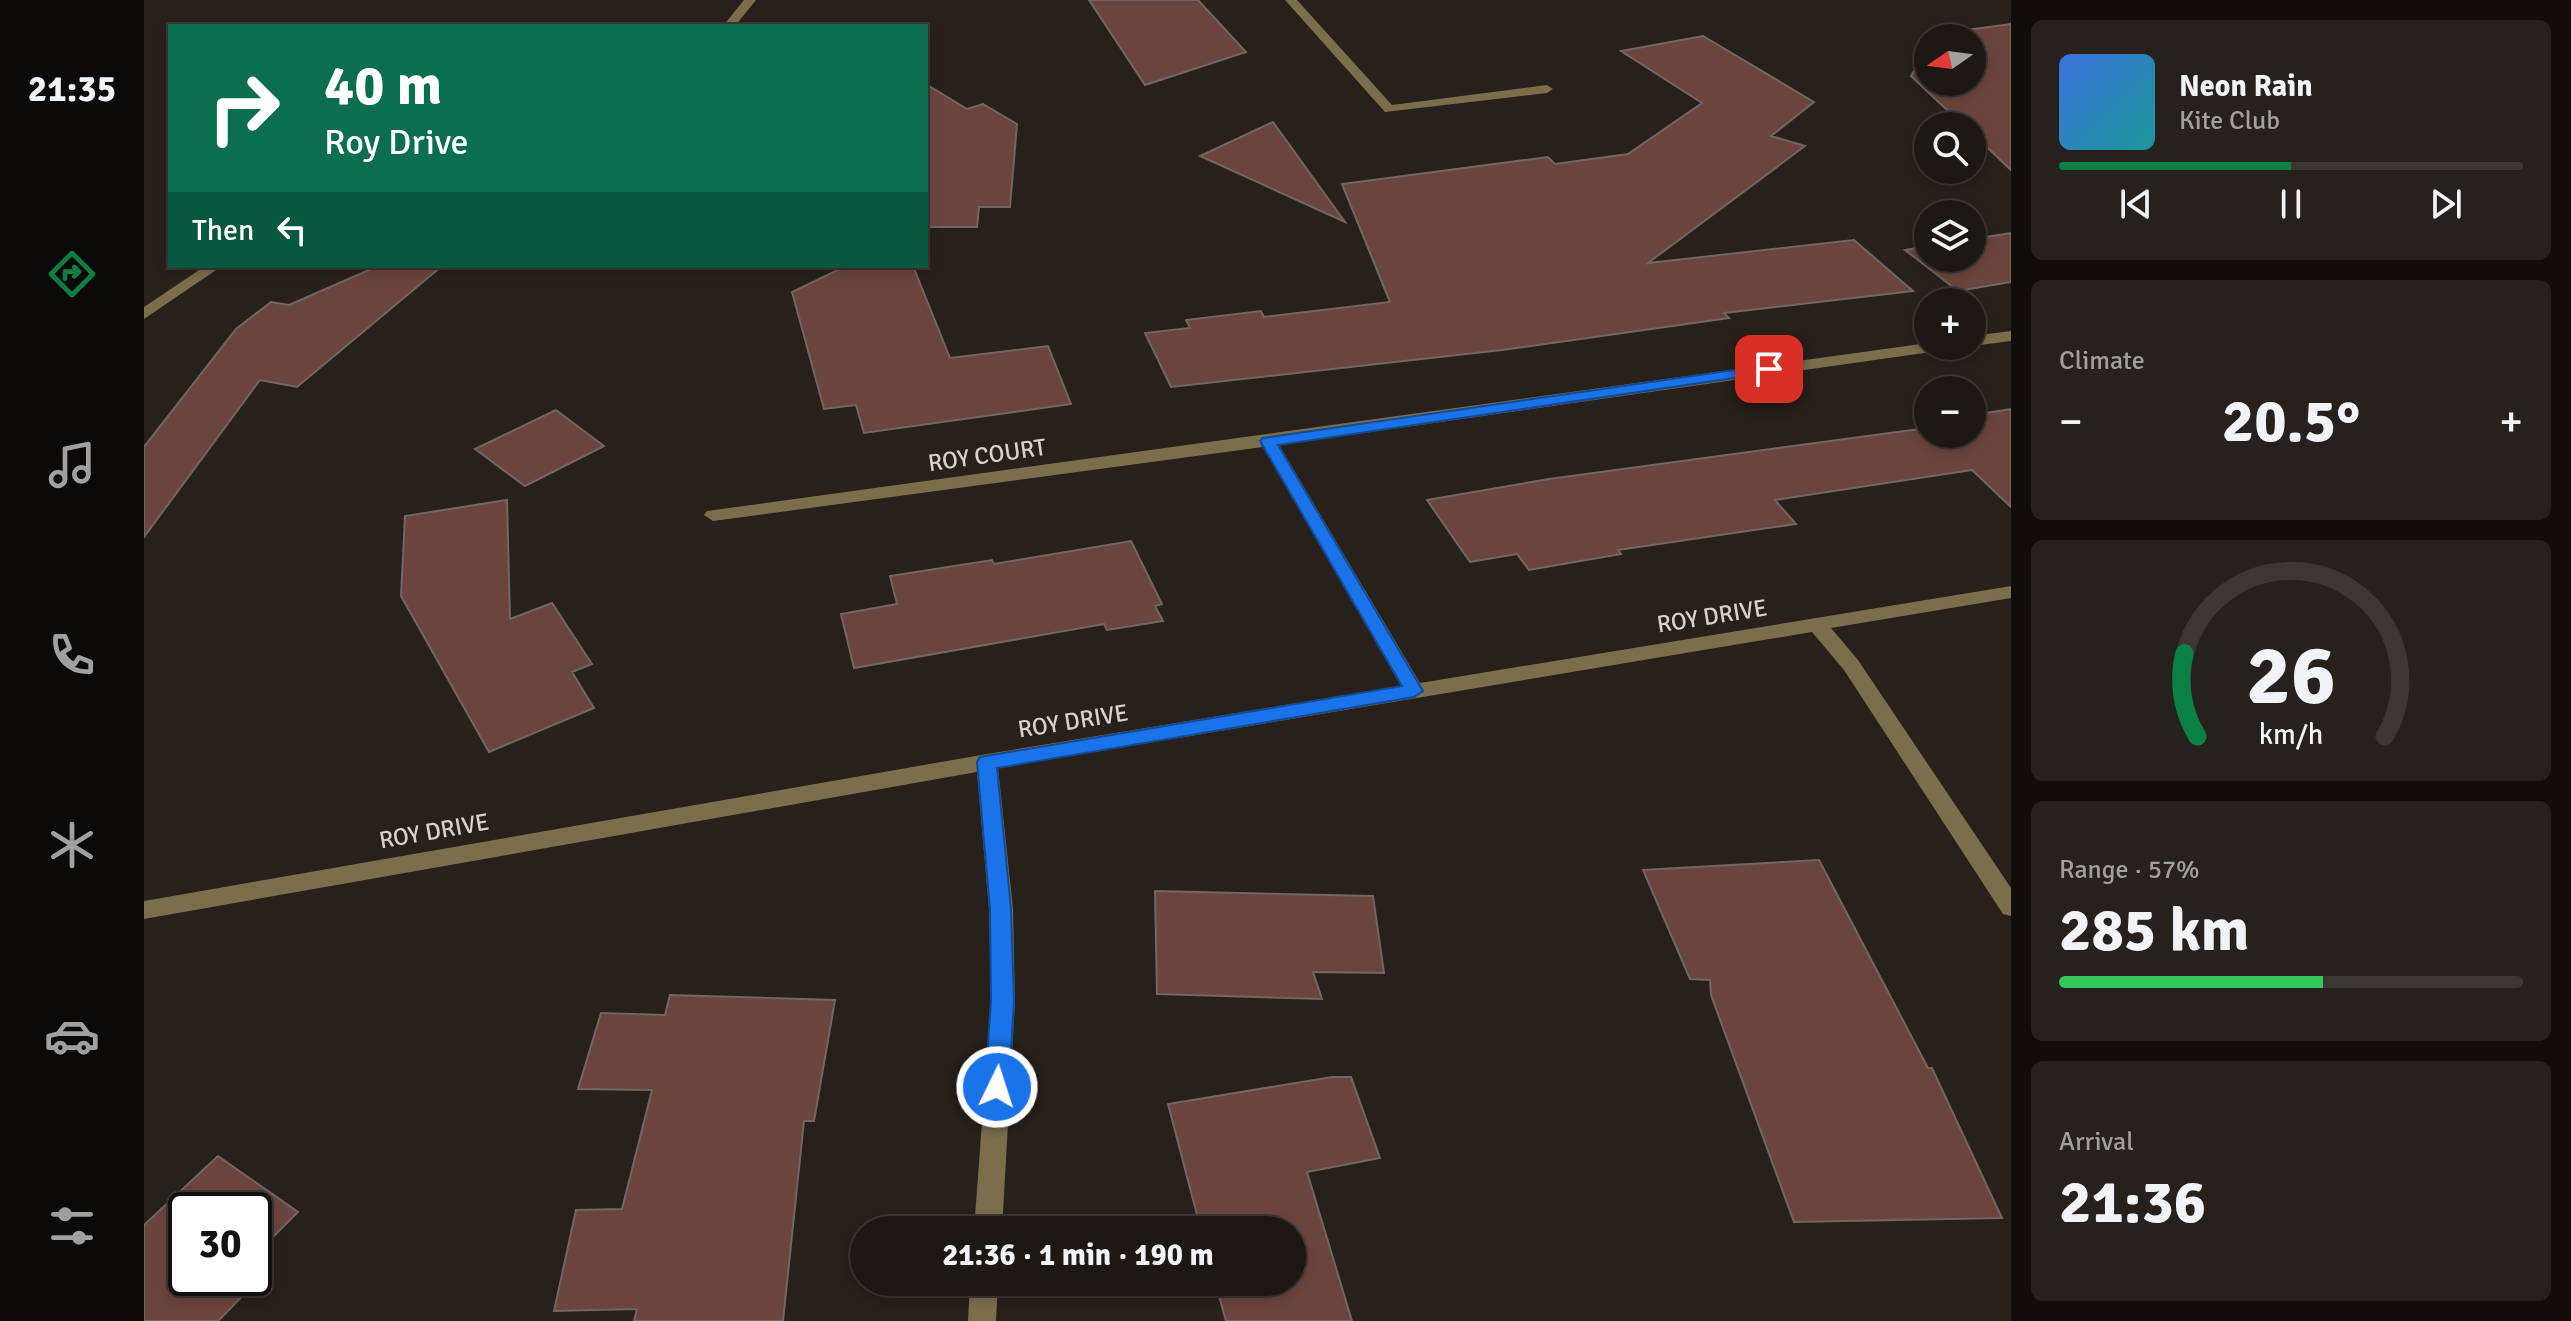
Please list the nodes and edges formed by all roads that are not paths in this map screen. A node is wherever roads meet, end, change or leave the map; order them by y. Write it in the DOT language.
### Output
graph roads {
  1 [pos="750,0"];
  2 [pos="1291,0"];
  3 [pos="731,24"];
  4 [pos="1547,89"];
  5 [pos="212,268"];
  6 [pos="144,314"];
  7 [pos="2011,336"];
  8 [pos="1986,339"];
  9 [pos="1914,349"];
  10 [pos="1268,441"];
  11 [pos="713,515"];
  12 [pos="2011,592"];
  13 [pos="1817,625"];
  14 [pos="1414,691"];
  15 [pos="987,762"];
  16 [pos="2011,907"];
  17 [pos="144,910"];
  18 [pos="989,1216"];
  19 [pos="983,1296"];
  20 [pos="982,1321"];
  1 -- 3 [label="street"];
  2 -- 4 [label="street"];
  5 -- 6 [label="street"];
  7 -- 8 [label="street"];
  9 -- 10 [label="street, ROY COURT"];
  10 -- 11 [label="street, ROY COURT"];
  10 -- 14 [label="street"];
  12 -- 13 [label="street, ROY DRIVE"];
  13 -- 14 [label="street, ROY DRIVE"];
  13 -- 16 [label="street"];
  14 -- 15 [label="street, ROY DRIVE"];
  15 -- 17 [label="street, ROY DRIVE"];
  15 -- 18 [label="street"];
  19 -- 20 [label="street"];
}
